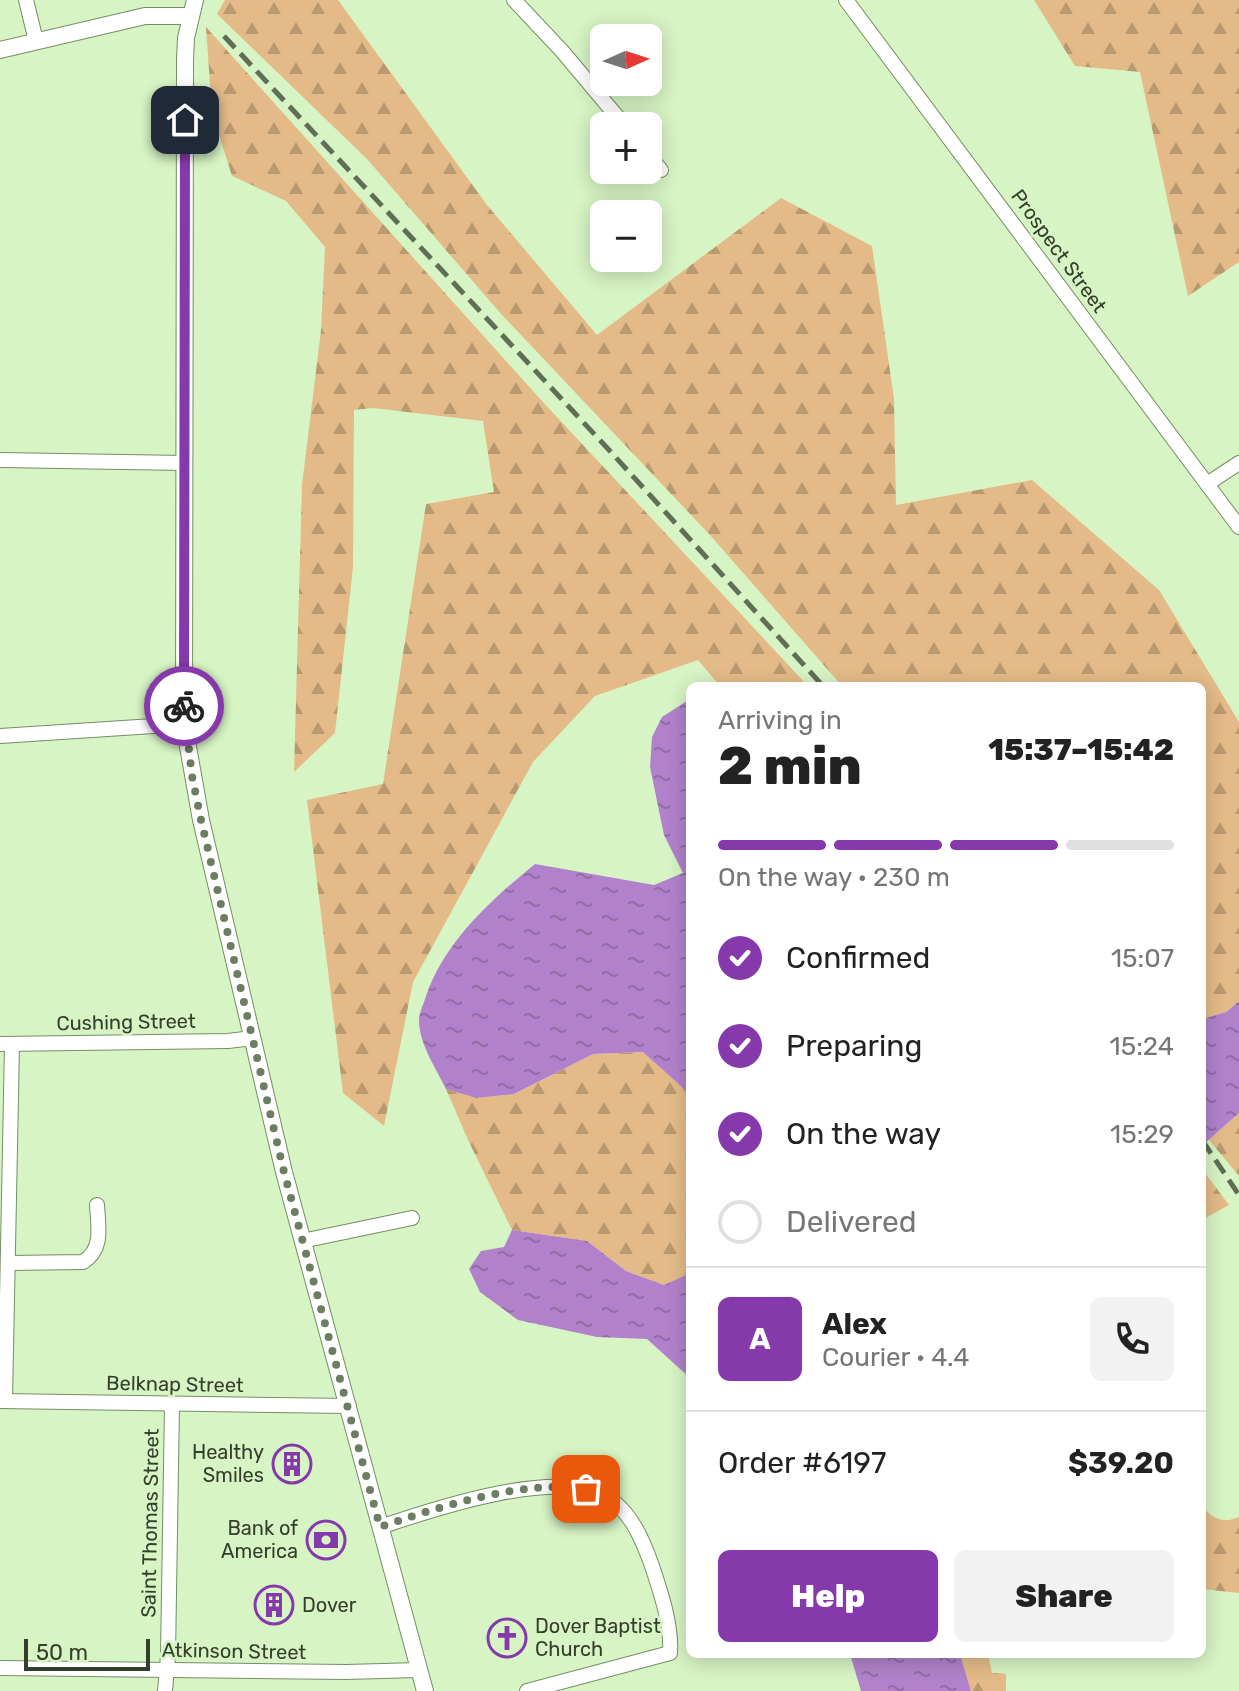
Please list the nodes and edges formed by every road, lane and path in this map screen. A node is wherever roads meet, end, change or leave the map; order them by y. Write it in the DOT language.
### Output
graph roads {
  1 [pos="26,0"];
  2 [pos="514,0"];
  3 [pos="846,0"];
  4 [pos="192,8"];
  5 [pos="36,41"];
  6 [pos="0,50"];
  7 [pos="613,112"];
  8 [pos="0,460"];
  9 [pos="185,463"];
  10 [pos="1239,463"];
  11 [pos="1207,484"];
  12 [pos="1239,527"];
  13 [pos="184,724"];
  14 [pos="0,736"];
  15 [pos="253,1038"];
  16 [pos="6,1044"];
  17 [pos="97,1205"];
  18 [pos="412,1218"];
  19 [pos="302,1241"];
  20 [pos="9,1263"];
  21 [pos="3,1401"];
  22 [pos="172,1404"];
  23 [pos="349,1406"];
  24 [pos="380,1527"];
  25 [pos="0,1668"];
  26 [pos="419,1670"];
  27 [pos="166,1671"];
  28 [pos="165,1691"];
  29 [pos="425,1691"];
  30 [pos="527,1691"];
  1 -- 5 [label="street"];
  2 -- 7 [label="street"];
  3 -- 11 [label="street, Prospect Street"];
  4 -- 5 [label="street"];
  4 -- 9 [label="street"];
  5 -- 6 [label="street"];
  8 -- 9 [label="street"];
  9 -- 13 [label="street"];
  10 -- 11 [label="street"];
  11 -- 12 [label="street, Prospect Street"];
  13 -- 14 [label="street"];
  13 -- 15 [label="street"];
  15 -- 16 [label="street, Cushing Street"];
  15 -- 19 [label="street"];
  16 -- 20 [label="street"];
  17 -- 20 [label="street"];
  18 -- 19 [label="street"];
  19 -- 23 [label="street"];
  20 -- 21 [label="street"];
  21 -- 22 [label="street, Belknap Street"];
  22 -- 23 [label="street, Belknap Street"];
  22 -- 27 [label="street, Saint Thomas Street"];
  23 -- 24 [label="street"];
  24 -- 26 [label="street"];
  24 -- 30 [label="street"];
  25 -- 27 [label="street, Atkinson Street"];
  26 -- 27 [label="street, Atkinson Street"];
  26 -- 29 [label="street"];
  27 -- 28 [label="street, Saint Thomas Street"];
}
